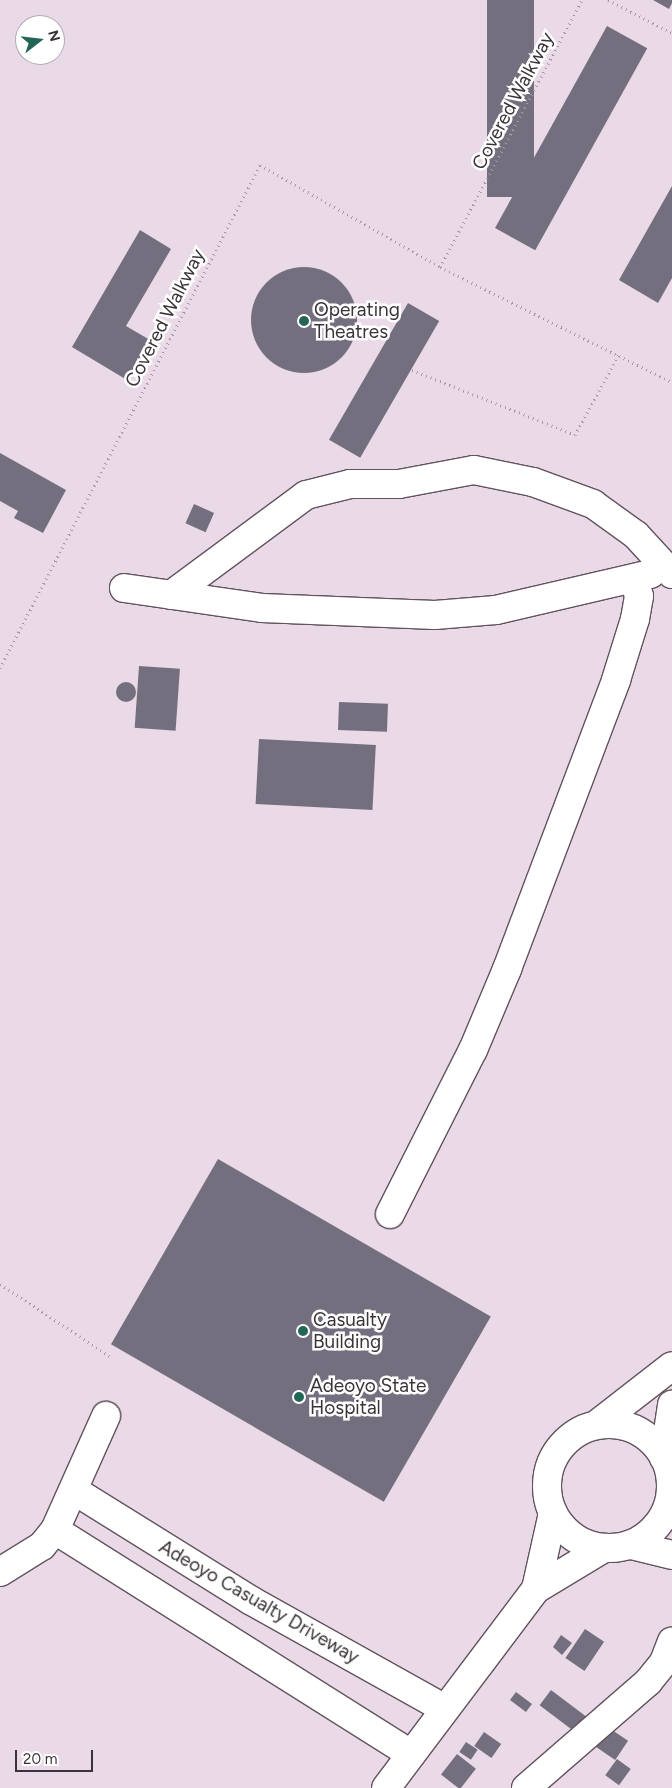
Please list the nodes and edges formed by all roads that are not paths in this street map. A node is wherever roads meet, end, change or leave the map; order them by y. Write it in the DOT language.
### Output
graph roads {
  1 [pos="669,571"];
  2 [pos="634,580"];
  3 [pos="124,588"];
  4 [pos="171,595"];
  5 [pos="390,1214"];
  6 [pos="672,1366"];
  7 [pos="672,1405"];
  8 [pos="106,1416"];
  9 [pos="596,1425"];
  10 [pos="668,1470"];
  11 [pos="74,1491"];
  12 [pos="553,1513"];
  13 [pos="55,1530"];
  14 [pos="631,1545"];
  15 [pos="604,1548"];
  16 [pos="672,1554"];
  17 [pos="0,1572"];
  18 [pos="536,1589"];
  19 [pos="672,1641"];
  20 [pos="445,1709"];
  21 [pos="411,1754"];
  22 [pos="386,1788"];
  23 [pos="526,1788"];
  1 -- 2 [label="street"];
  1 -- 4 [label="street"];
  2 -- 4 [label="street"];
  2 -- 5 [label="street"];
  3 -- 4 [label="street"];
  6 -- 9 [label="street"];
  7 -- 10 [label="street"];
  8 -- 11 [label="street"];
  9 -- 10 [label="street"];
  9 -- 12 [label="street"];
  10 -- 14 [label="street"];
  11 -- 13 [label="street"];
  11 -- 20 [label="street, Adeoyo Casualty Driveway"];
  12 -- 15 [label="street"];
  12 -- 18 [label="street"];
  13 -- 17 [label="street"];
  13 -- 21 [label="street"];
  14 -- 15 [label="street"];
  14 -- 16 [label="street"];
  15 -- 18 [label="street"];
  18 -- 20 [label="street"];
  19 -- 23 [label="street"];
  20 -- 21 [label="street"];
  21 -- 22 [label="street"];
}
